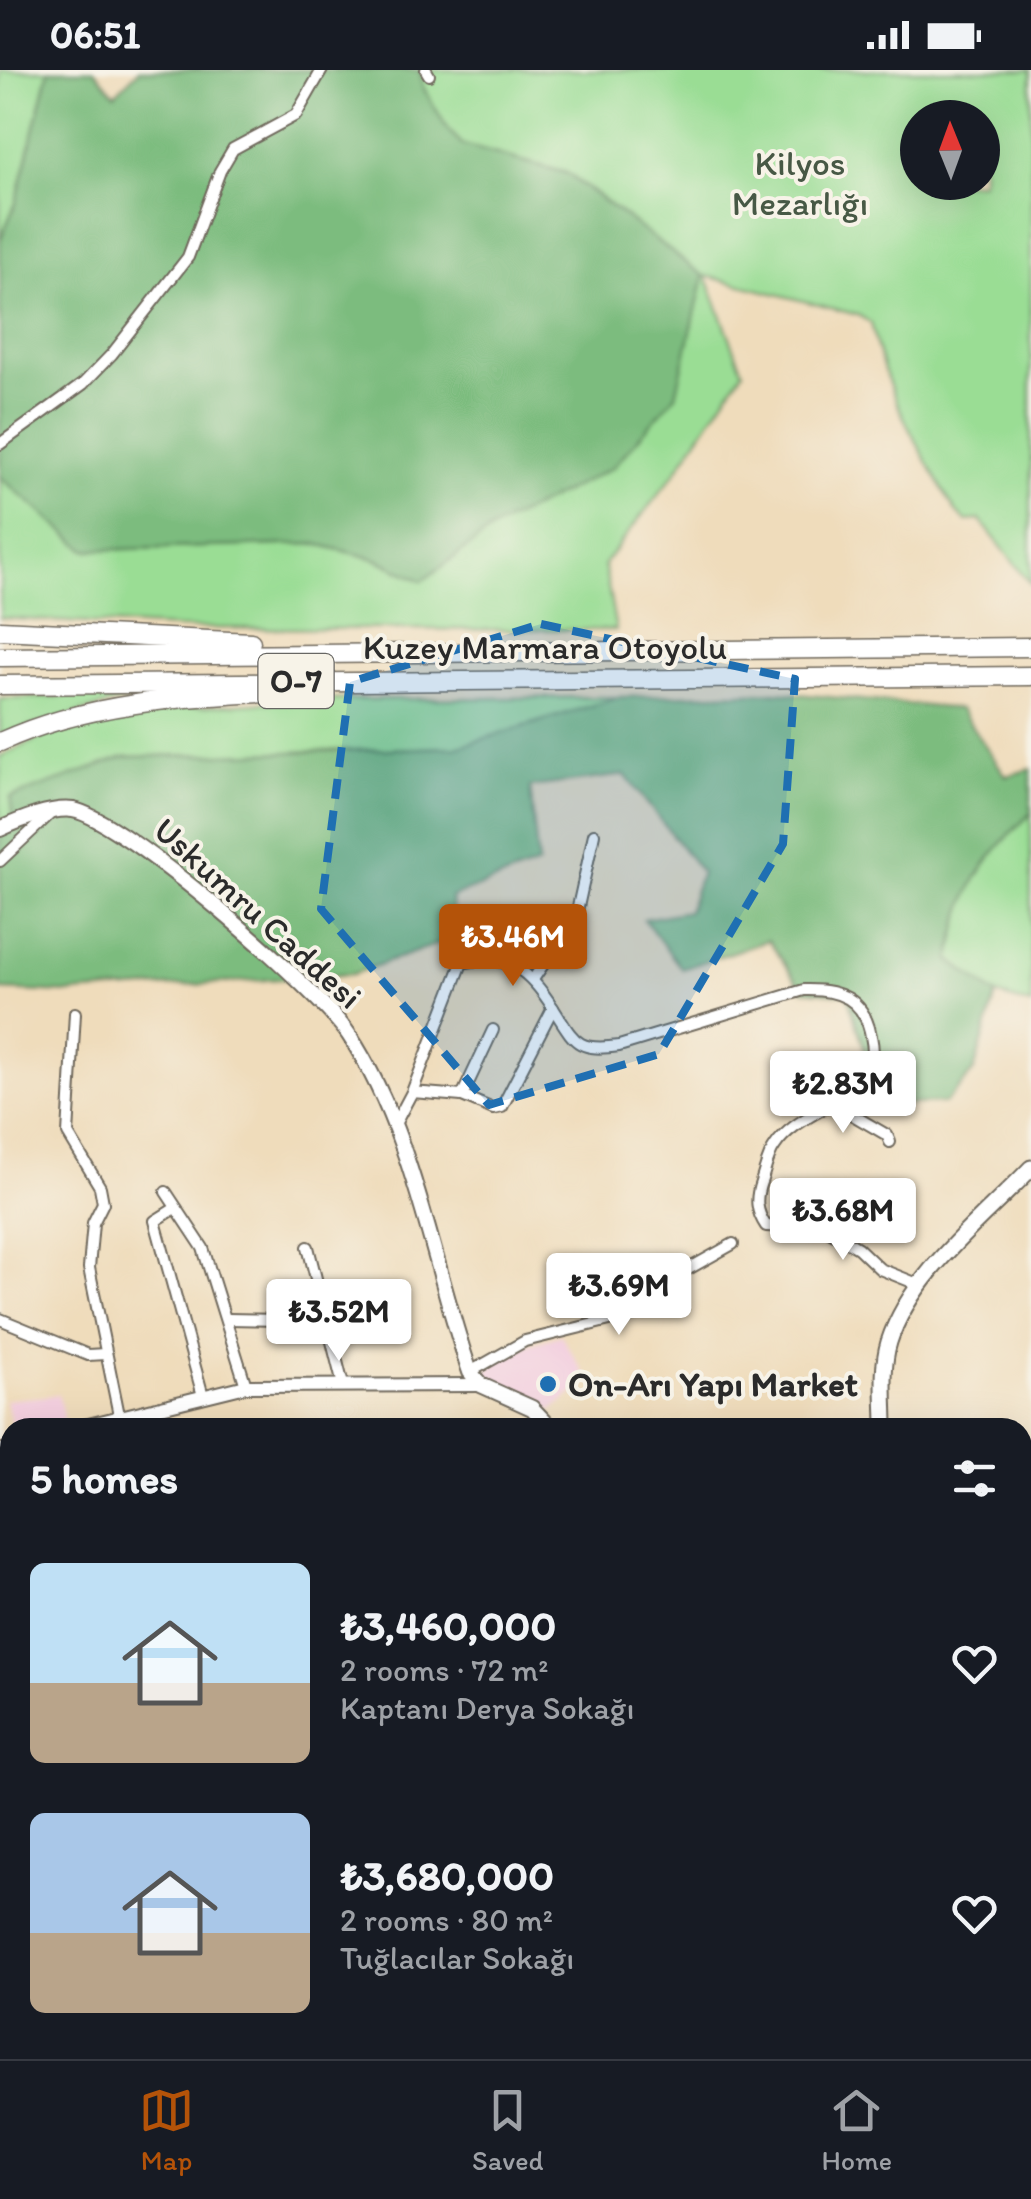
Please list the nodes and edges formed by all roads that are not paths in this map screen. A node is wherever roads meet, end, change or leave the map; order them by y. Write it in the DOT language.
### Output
graph roads {
  1 [pos="322,70"];
  2 [pos="0,444"];
  3 [pos="0,630"];
  4 [pos="1031,647"];
  5 [pos="311,652"];
  6 [pos="0,657"];
  7 [pos="1031,676"];
  8 [pos="442,680"];
  9 [pos="0,686"];
  10 [pos="0,742"];
  11 [pos="52,812"];
  12 [pos="0,830"];
  13 [pos="594,834"];
  14 [pos="0,861"];
  15 [pos="534,978"];
  16 [pos="553,1008"];
  17 [pos="75,1012"];
  18 [pos="493,1030"];
  19 [pos="412,1092"];
  20 [pos="462,1096"];
  21 [pos="832,1103"];
  22 [pos="394,1127"];
  23 [pos="890,1142"];
  24 [pos="1031,1168"];
  25 [pos="166,1192"];
  26 [pos="174,1208"];
  27 [pos="733,1244"];
  28 [pos="308,1247"];
  29 [pos="920,1285"];
  30 [pos="0,1318"];
  31 [pos="228,1319"];
  32 [pos="328,1320"];
  33 [pos="0,1326"];
  34 [pos="25,1326"];
  35 [pos="105,1354"];
  36 [pos="470,1372"];
  37 [pos="343,1385"];
  38 [pos="246,1386"];
  39 [pos="481,1386"];
  40 [pos="203,1396"];
  41 [pos="119,1415"];
  42 [pos="109,1418"];
  43 [pos="542,1418"];
  44 [pos="885,1418"];
  1 -- 2 [label="street"];
  3 -- 5 [label="highway"];
  4 -- 5 [label="highway, Kuzey Marmara Otoyolu / O-7"];
  5 -- 6 [label="highway, Kuzey Marmara Otoyolu / O-7"];
  7 -- 8 [label="highway, Kuzey Marmara Otoyolu / O-7"];
  8 -- 9 [label="highway, Kuzey Marmara Otoyolu / O-7"];
  8 -- 10 [label="highway"];
  11 -- 12 [label="main road"];
  11 -- 14 [label="street"];
  11 -- 22 [label="main road, Uskumru Caddesi"];
  13 -- 15 [label="street"];
  15 -- 16 [label="street"];
  15 -- 19 [label="street"];
  16 -- 20 [label="street"];
  16 -- 21 [label="street"];
  17 -- 35 [label="street"];
  18 -- 20 [label="street"];
  19 -- 20 [label="street"];
  19 -- 22 [label="street"];
  21 -- 23 [label="street"];
  21 -- 29 [label="street"];
  22 -- 36 [label="main road, Uskumru Caddesi"];
  24 -- 29 [label="main road"];
  25 -- 26 [label="street"];
  26 -- 31 [label="street"];
  26 -- 40 [label="street"];
  27 -- 36 [label="street"];
  28 -- 32 [label="street"];
  29 -- 44 [label="main road"];
  30 -- 34 [label="street"];
  31 -- 32 [label="street"];
  31 -- 38 [label="street"];
  32 -- 37 [label="street"];
  33 -- 34 [label="street"];
  34 -- 35 [label="street"];
  35 -- 41 [label="street"];
  36 -- 39 [label="main road, Uskumru Caddesi"];
  37 -- 38 [label="street"];
  37 -- 39 [label="street"];
  38 -- 40 [label="street"];
  39 -- 43 [label="main road"];
  40 -- 41 [label="street"];
  41 -- 42 [label="street"];
}
